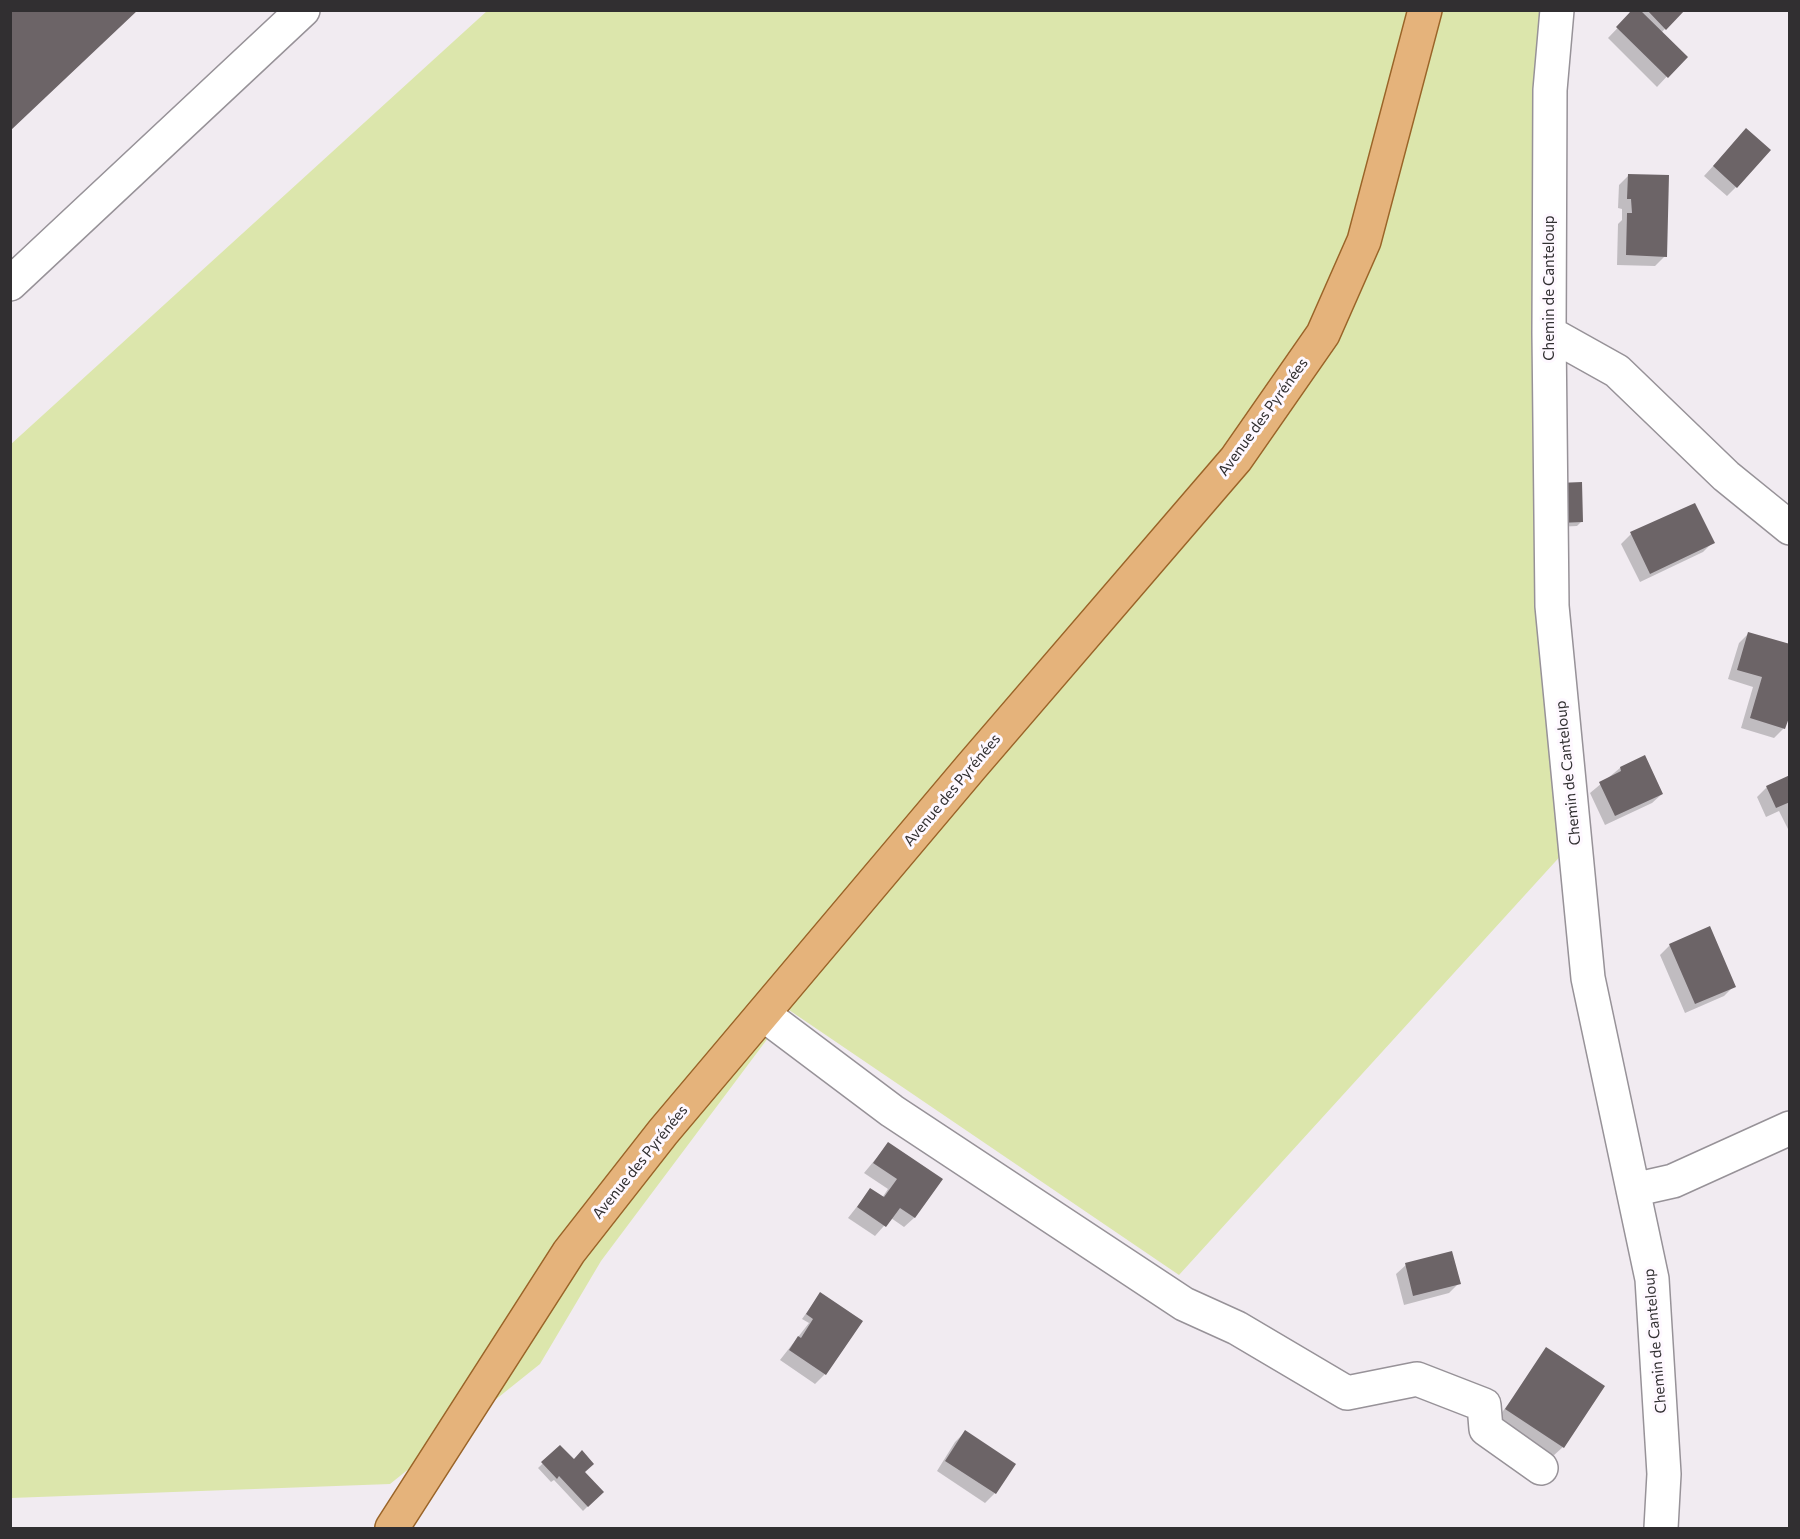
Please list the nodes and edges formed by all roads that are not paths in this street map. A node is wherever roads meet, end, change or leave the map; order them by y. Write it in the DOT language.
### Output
graph roads {
  1 [pos="303,10"];
  2 [pos="1425,10"];
  3 [pos="1557,10"];
  4 [pos="10,284"];
  5 [pos="1549,333"];
  6 [pos="1790,528"];
  7 [pos="763,1014"];
  8 [pos="1790,1128"];
  9 [pos="1633,1190"];
  10 [pos="1541,1468"];
  11 [pos="392,1528"];
  12 [pos="1661,1528"];
  1 -- 4 [label="street"];
  2 -- 7 [label="main road, Avenue des Pyrénées"];
  3 -- 5 [label="street, Chemin de Canteloup"];
  5 -- 6 [label="street"];
  5 -- 9 [label="street, Chemin de Canteloup"];
  7 -- 10 [label="street"];
  7 -- 11 [label="main road, Avenue des Pyrénées"];
  8 -- 9 [label="street"];
  9 -- 12 [label="street, Chemin de Canteloup"];
}
